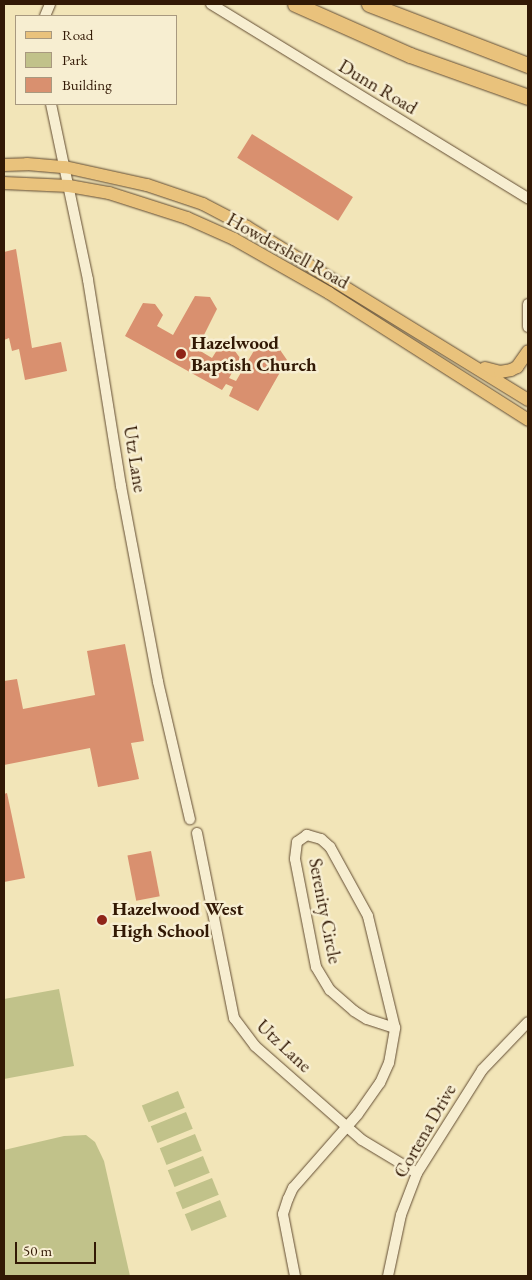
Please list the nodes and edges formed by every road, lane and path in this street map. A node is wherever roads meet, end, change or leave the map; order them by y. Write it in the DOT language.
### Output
graph roads {
  1 [pos="211,4"];
  2 [pos="295,4"];
  3 [pos="369,4"];
  4 [pos="528,65"];
  5 [pos="528,97"];
  6 [pos="50,105"];
  7 [pos="4,165"];
  8 [pos="66,167"];
  9 [pos="4,183"];
  10 [pos="69,186"];
  11 [pos="528,198"];
  12 [pos="528,304"];
  13 [pos="528,327"];
  14 [pos="528,351"];
  15 [pos="467,362"];
  16 [pos="528,400"];
  17 [pos="528,420"];
  18 [pos="190,819"];
  19 [pos="196,833"];
  20 [pos="528,1022"];
  21 [pos="395,1028"];
  22 [pos="347,1127"];
  23 [pos="417,1173"];
  24 [pos="295,1276"];
  25 [pos="388,1276"];
  1 -- 11 [label="street, Dunn Road"];
  2 -- 5 [label="highway"];
  3 -- 4 [label="highway"];
  6 -- 8 [label="street, Utz Lane"];
  7 -- 8 [label="main road, Howdershell Road"];
  8 -- 10 [label="street, Utz Lane"];
  8 -- 15 [label="main road, Howdershell Road"];
  9 -- 10 [label="main road, Howdershell Road"];
  10 -- 17 [label="main road, Howdershell Road"];
  10 -- 18 [label="street, Utz Lane"];
  12 -- 13 [label="street"];
  14 -- 15 [label="main road"];
  15 -- 16 [label="main road, Howdershell Road"];
  19 -- 22 [label="street, Utz Lane"];
  20 -- 23 [label="street, Cortena Drive"];
  21 -- 21 [label="street, Serenity Circle"];
  21 -- 22 [label="street, Serenity Circle"];
  22 -- 23 [label="street, Utz Lane"];
  22 -- 24 [label="street, Serenity Circle"];
  23 -- 25 [label="street, Cortena Drive"];
}
